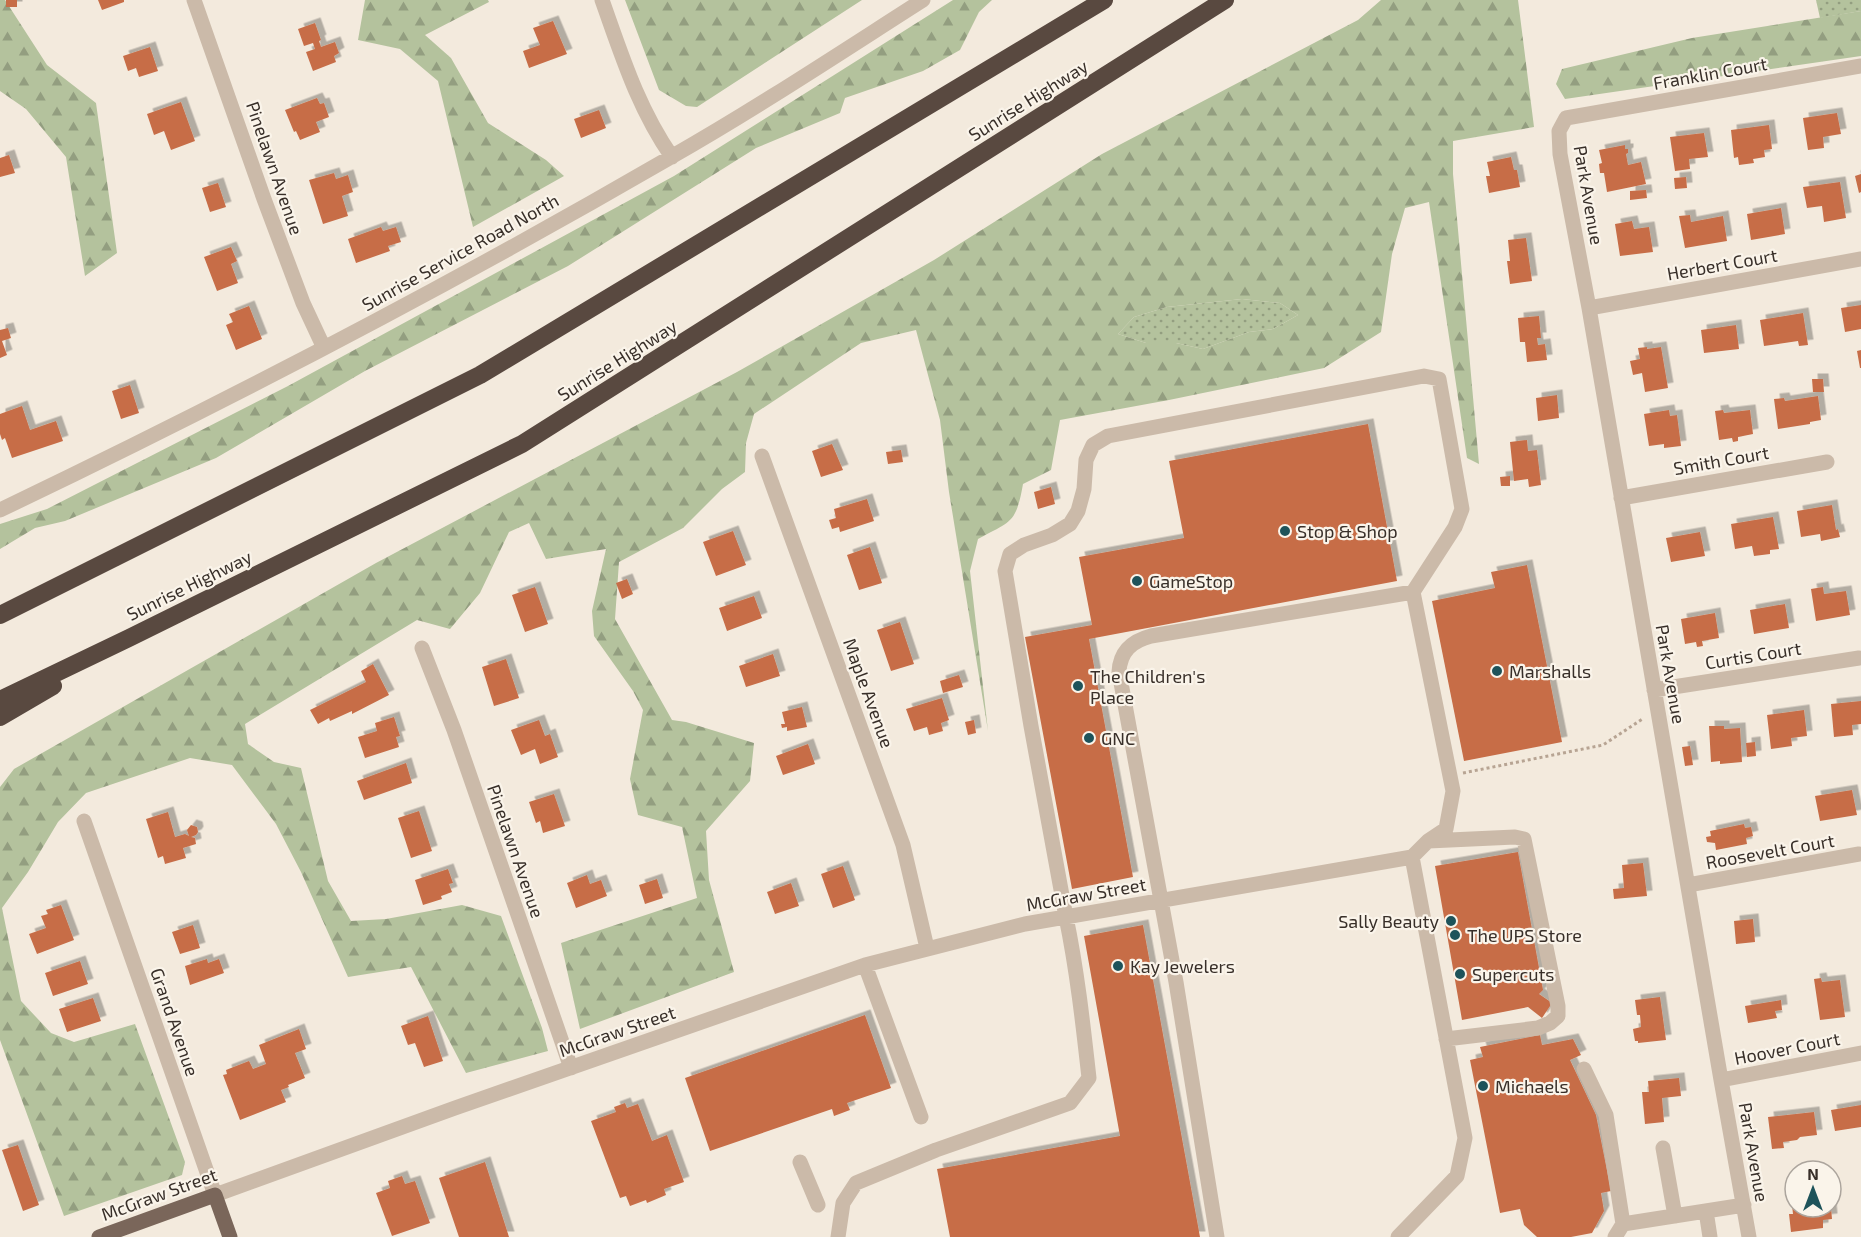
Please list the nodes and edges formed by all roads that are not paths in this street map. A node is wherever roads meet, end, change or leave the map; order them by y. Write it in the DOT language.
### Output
graph roads {
  1 [pos="194,0"];
  2 [pos="602,0"];
  3 [pos="923,0"];
  4 [pos="1104,0"];
  5 [pos="1226,0"];
  6 [pos="1861,66"];
  7 [pos="1566,118"];
  8 [pos="672,157"];
  9 [pos="1861,259"];
  10 [pos="1589,308"];
  11 [pos="324,348"];
  12 [pos="762,456"];
  13 [pos="1827,462"];
  14 [pos="1621,498"];
  15 [pos="0,510"];
  16 [pos="1413,592"];
  17 [pos="0,615"];
  18 [pos="129,638"];
  19 [pos="422,648"];
  20 [pos="1859,658"];
  21 [pos="1654,690"];
  22 [pos="0,700"];
  23 [pos="0,717"];
  24 [pos="84,820"];
  25 [pos="1428,841"];
  26 [pos="1859,855"];
  27 [pos="1413,857"];
  28 [pos="1688,885"];
  29 [pos="1160,901"];
  30 [pos="1066,917"];
  31 [pos="927,948"];
  32 [pos="865,965"];
  33 [pos="1446,1039"];
  34 [pos="1861,1053"];
  35 [pos="571,1068"];
  36 [pos="1584,1069"];
  37 [pos="1721,1080"];
  38 [pos="921,1117"];
  39 [pos="1663,1148"];
  40 [pos="800,1162"];
  41 [pos="215,1195"];
  42 [pos="818,1205"];
  43 [pos="1744,1205"];
  44 [pos="1706,1211"];
  45 [pos="1675,1216"];
  46 [pos="1619,1231"];
  47 [pos="99,1237"];
  48 [pos="230,1237"];
  49 [pos="838,1237"];
  50 [pos="1217,1237"];
  51 [pos="1398,1237"];
  52 [pos="1710,1237"];
  53 [pos="1749,1237"];
  1 -- 11 [label="street, Pinelawn Avenue"];
  2 -- 8 [label="street"];
  3 -- 8 [label="street, Sunrise Service Road North"];
  4 -- 17 [label="highway"];
  5 -- 18 [label="highway, Sunrise Highway"];
  6 -- 7 [label="street, Franklin Court"];
  7 -- 10 [label="street, Park Avenue"];
  8 -- 11 [label="street, Sunrise Service Road North"];
  9 -- 10 [label="street, Herbert Court"];
  10 -- 14 [label="street, Park Avenue"];
  11 -- 15 [label="street, Sunrise Service Road North"];
  12 -- 31 [label="street, Maple Avenue"];
  13 -- 14 [label="street, Smith Court"];
  14 -- 21 [label="street, Park Avenue"];
  16 -- 25 [label="street"];
  16 -- 29 [label="street"];
  16 -- 30 [label="street"];
  18 -- 22 [label="highway, Sunrise Highway"];
  18 -- 23 [label="highway"];
  19 -- 35 [label="street, Pinelawn Avenue"];
  20 -- 21 [label="street, Curtis Court"];
  21 -- 28 [label="street, Park Avenue"];
  24 -- 41 [label="street, Grand Avenue"];
  25 -- 27 [label="street"];
  25 -- 33 [label="street"];
  26 -- 28 [label="street, Roosevelt Court"];
  27 -- 29 [label="street, McGraw Street"];
  27 -- 33 [label="street"];
  28 -- 37 [label="street, Park Avenue"];
  29 -- 30 [label="street, McGraw Street"];
  29 -- 50 [label="street"];
  30 -- 31 [label="street, McGraw Street"];
  30 -- 49 [label="street"];
  31 -- 32 [label="street, McGraw Street"];
  32 -- 35 [label="street, McGraw Street"];
  32 -- 38 [label="street"];
  33 -- 51 [label="street"];
  34 -- 37 [label="street, Hoover Court"];
  35 -- 41 [label="street, McGraw Street"];
  36 -- 46 [label="street"];
  37 -- 43 [label="street, Park Avenue"];
  39 -- 45 [label="street"];
  40 -- 42 [label="street"];
  41 -- 47 [label="main road, McGraw Street"];
  41 -- 48 [label="main road, Grand Avenue"];
  43 -- 44 [label="street"];
  43 -- 53 [label="street, Park Avenue"];
  44 -- 45 [label="street"];
  44 -- 52 [label="street"];
  45 -- 46 [label="street"];
}
